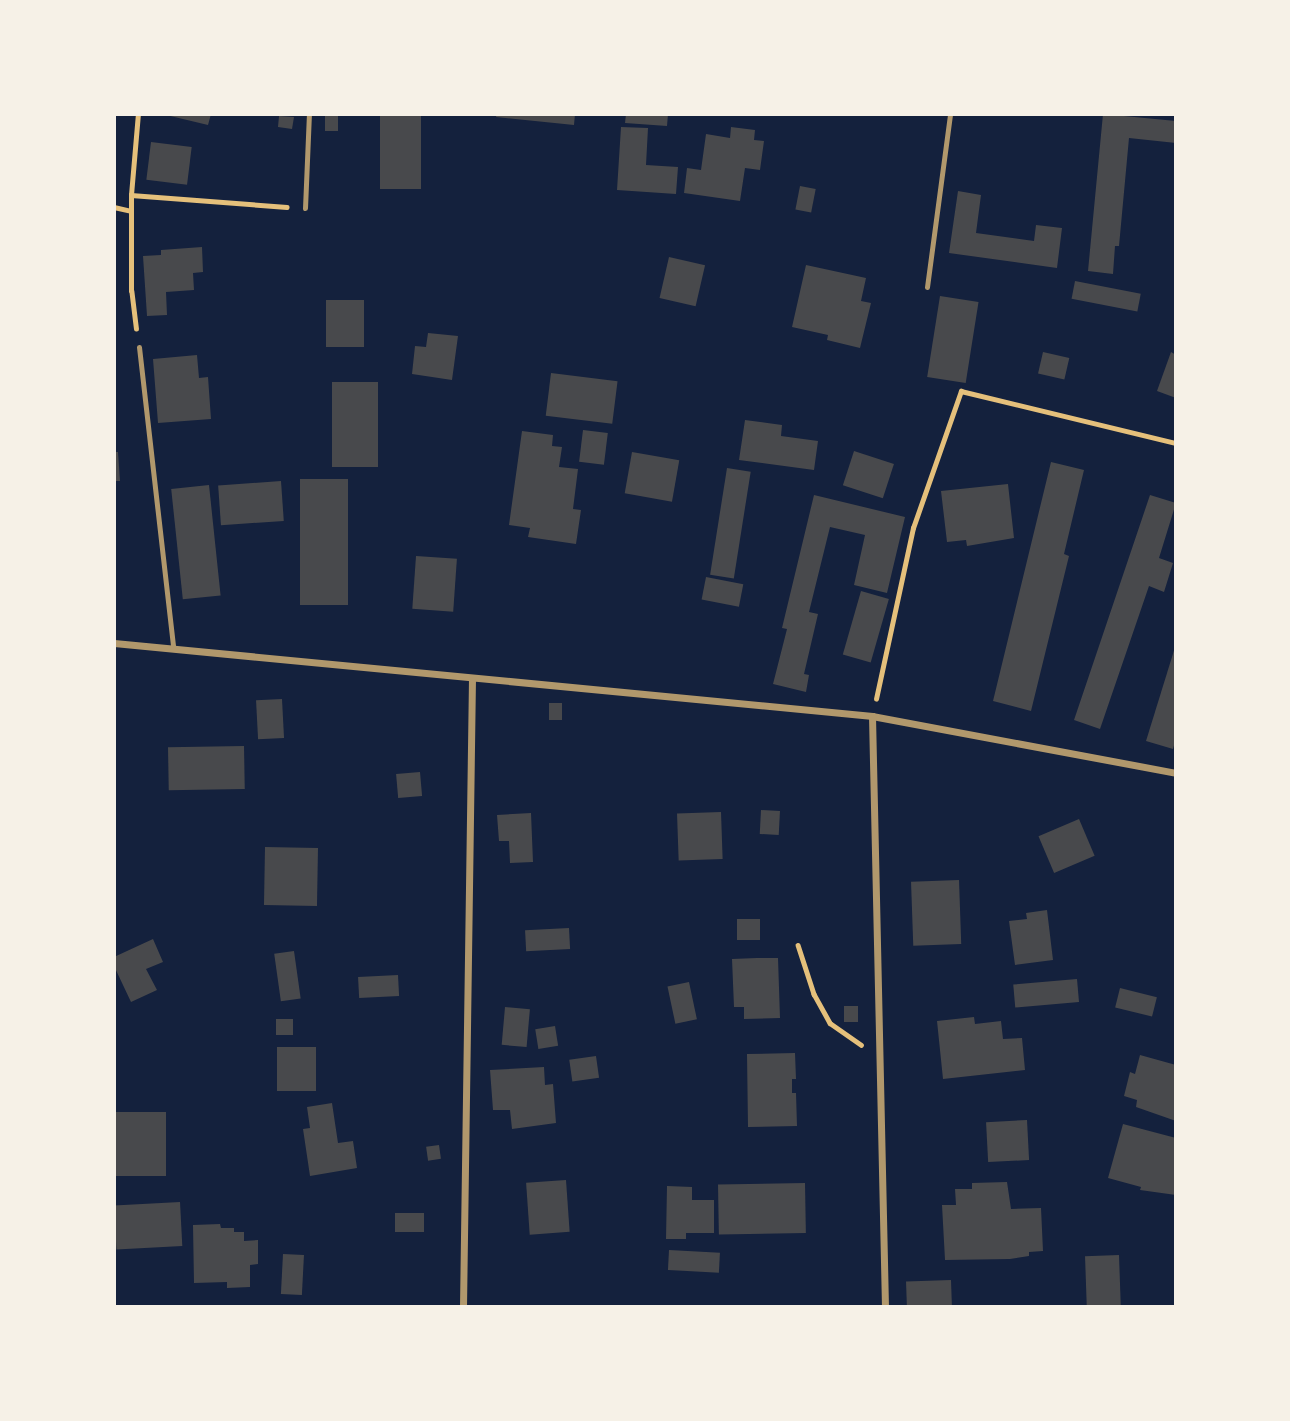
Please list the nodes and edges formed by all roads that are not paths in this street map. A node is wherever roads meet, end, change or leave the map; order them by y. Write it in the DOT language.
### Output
graph roads {
  1 [pos="309,114"];
  2 [pos="950,114"];
  3 [pos="305,208"];
  4 [pos="927,287"];
  5 [pos="138,347"];
  6 [pos="114,643"];
  7 [pos="173,647"];
  8 [pos="472,678"];
  9 [pos="873,716"];
  10 [pos="1176,774"];
  11 [pos="463,1307"];
  12 [pos="885,1307"];
  1 -- 3 [label="lane"];
  2 -- 4 [label="lane"];
  5 -- 7 [label="lane"];
  6 -- 7 [label="street"];
  7 -- 8 [label="street"];
  8 -- 9 [label="street"];
  8 -- 11 [label="street"];
  9 -- 10 [label="street"];
  9 -- 12 [label="street"];
}
